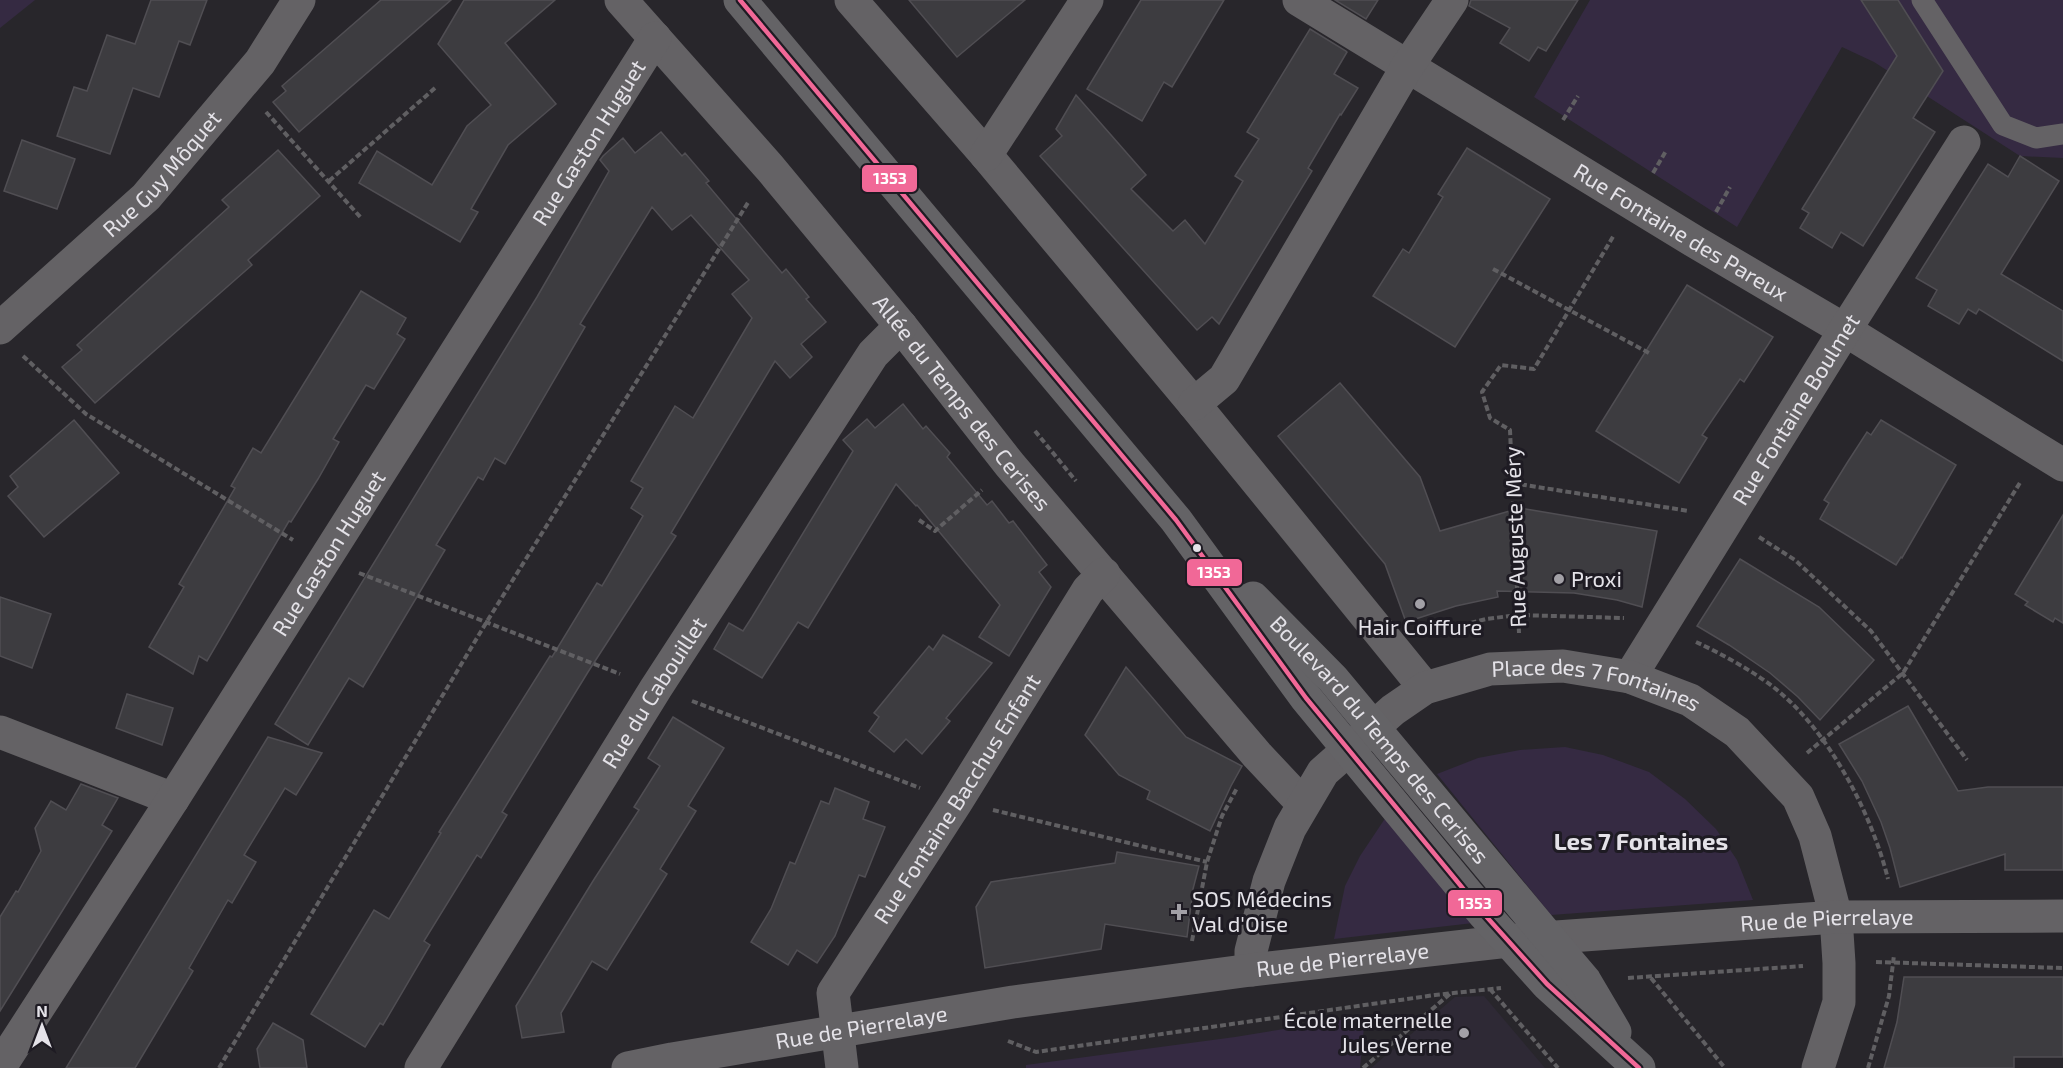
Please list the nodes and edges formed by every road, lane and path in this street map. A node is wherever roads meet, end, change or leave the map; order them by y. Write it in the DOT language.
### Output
graph roads {
  1 [pos="299,0"];
  2 [pos="621,0"];
  3 [pos="740,0"];
  4 [pos="851,0"];
  5 [pos="1087,0"];
  6 [pos="1299,0"];
  7 [pos="1452,0"];
  8 [pos="1922,0"];
  9 [pos="655,38"];
  10 [pos="1407,67"];
  11 [pos="241,85"];
  12 [pos="435,88"];
  13 [pos="2063,134"];
  14 [pos="1964,142"];
  15 [pos="986,155"];
  16 [pos="770,168"];
  17 [pos="329,182"];
  18 [pos="1634,203"];
  19 [pos="362,219"];
  20 [pos="1493,269"];
  21 [pos="1569,310"];
  22 [pos="901,326"];
  23 [pos="1845,330"];
  24 [pos="9,340"];
  25 [pos="1649,353"];
  26 [pos="1194,404"];
  27 [pos="2051,458"];
  28 [pos="1010,465"];
  29 [pos="1512,483"];
  30 [pos="1729,518"];
  31 [pos="920,520"];
  32 [pos="1176,520"];
  33 [pos="325,560"];
  34 [pos="1104,574"];
  35 [pos="486,623"];
  36 [pos="1520,666"];
  37 [pos="1903,673"];
  38 [pos="1630,677"];
  39 [pos="656,688"];
  40 [pos="1425,688"];
  41 [pos="1373,728"];
  42 [pos="0,732"];
  43 [pos="1348,749"];
  44 [pos="1257,755"];
  45 [pos="1967,760"];
  46 [pos="1778,776"];
  47 [pos="173,799"];
  48 [pos="957,801"];
  49 [pos="1303,804"];
  50 [pos="1208,862"];
  51 [pos="1836,916"];
  52 [pos="2063,916"];
  53 [pos="1549,937"];
  54 [pos="1508,942"];
  55 [pos="1251,970"];
  56 [pos="1651,977"];
  57 [pos="1190,978"];
  58 [pos="1512,987"];
  59 [pos="1490,989"];
  60 [pos="1451,993"];
  61 [pos="836,1031"];
  62 [pos="1000,1038"];
  63 [pos="1635,1064"];
  64 [pos="0,1067"];
  65 [pos="219,1068"];
  66 [pos="421,1068"];
  67 [pos="628,1068"];
  68 [pos="842,1068"];
  69 [pos="1363,1068"];
  70 [pos="1558,1068"];
  71 [pos="1725,1068"];
  72 [pos="1818,1068"];
  1 -- 11 [label="street, Rue Guy Môquet"];
  2 -- 9 [label="street, Allée du Temps des Cerises"];
  3 -- 32 [label="main road, Boulevard du Temps des Cerises"];
  4 -- 15 [label="street"];
  5 -- 15 [label="street"];
  6 -- 10 [label="street, Rue Fontaine des Pareux"];
  7 -- 10 [label="street"];
  8 -- 13 [label="lane"];
  9 -- 16 [label="street, Allée du Temps des Cerises"];
  9 -- 33 [label="street, Rue Gaston Huguet"];
  10 -- 18 [label="street, Rue Fontaine des Pareux"];
  10 -- 26 [label="street"];
  11 -- 17 [label="path"];
  11 -- 24 [label="street, Rue Guy Môquet"];
  12 -- 17 [label="path"];
  14 -- 23 [label="street, Rue Fontaine Boulmet"];
  15 -- 26 [label="street"];
  16 -- 22 [label="street, Allée du Temps des Cerises"];
  16 -- 35 [label="path"];
  17 -- 19 [label="path"];
  18 -- 21 [label="path, Rue Auguste Méry"];
  18 -- 23 [label="street, Rue Fontaine des Pareux"];
  20 -- 21 [label="path"];
  21 -- 25 [label="path"];
  21 -- 29 [label="path, Rue Auguste Méry"];
  22 -- 28 [label="street, Allée du Temps des Cerises"];
  22 -- 39 [label="street, Rue du Cabouillet"];
  23 -- 27 [label="street, Rue Fontaine des Pareux"];
  23 -- 30 [label="street, Rue Fontaine Boulmet"];
  24 -- 33 [label="path"];
  26 -- 40 [label="street"];
  27 -- 37 [label="path"];
  28 -- 31 [label="path"];
  28 -- 34 [label="street, Allée du Temps des Cerises"];
  29 -- 30 [label="path"];
  29 -- 36 [label="path, Rue Auguste Méry"];
  30 -- 37 [label="path"];
  30 -- 38 [label="street, Rue Fontaine Boulmet"];
  32 -- 41 [label="main road, Boulevard du Temps des Cerises"];
  32 -- 43 [label="main road, Boulevard du Temps des Cerises"];
  33 -- 35 [label="path"];
  33 -- 47 [label="street, Rue Gaston Huguet"];
  34 -- 44 [label="street, Allée du Temps des Cerises"];
  34 -- 48 [label="street, Rue Fontaine Bacchus Enfant"];
  35 -- 39 [label="path"];
  35 -- 65 [label="path"];
  36 -- 38 [label="street, Place des 7 Fontaines"];
  36 -- 40 [label="street, Place des 7 Fontaines"];
  37 -- 45 [label="path"];
  37 -- 46 [label="path"];
  38 -- 46 [label="street, Place des 7 Fontaines"];
  39 -- 48 [label="path"];
  39 -- 66 [label="street, Rue du Cabouillet"];
  40 -- 41 [label="street, Place des 7 Fontaines"];
  41 -- 43 [label="street, Place des 7 Fontaines"];
  41 -- 53 [label="main road, Boulevard du Temps des Cerises"];
  42 -- 47 [label="street"];
  43 -- 49 [label="street, Place des 7 Fontaines"];
  43 -- 54 [label="main road, Boulevard du Temps des Cerises"];
  44 -- 49 [label="street, Allée du Temps des Cerises"];
  44 -- 50 [label="path"];
  46 -- 51 [label="street, Place des 7 Fontaines"];
  47 -- 64 [label="street, Rue Gaston Huguet"];
  48 -- 50 [label="path"];
  48 -- 61 [label="street, Rue Fontaine Bacchus Enfant"];
  49 -- 55 [label="street, Place des 7 Fontaines"];
  50 -- 57 [label="path"];
  51 -- 52 [label="street, Rue de Pierrelaye"];
  51 -- 53 [label="street, Rue de Pierrelaye"];
  51 -- 72 [label="street, Place des 7 Fontaines"];
  53 -- 54 [label="street, Rue de Pierrelaye"];
  53 -- 63 [label="main road, Boulevard du Temps des Cerises"];
  54 -- 55 [label="street, Rue de Pierrelaye"];
  54 -- 63 [label="main road, Boulevard du Temps des Cerises"];
  55 -- 57 [label="street, Rue de Pierrelaye"];
  56 -- 71 [label="path"];
  57 -- 61 [label="street, Rue de Pierrelaye"];
  58 -- 59 [label="path"];
  59 -- 60 [label="path"];
  59 -- 70 [label="path"];
  60 -- 62 [label="path"];
  60 -- 69 [label="path"];
  61 -- 67 [label="street, Rue de Pierrelaye"];
  61 -- 68 [label="street, Rue Fontaine Bacchus Enfant"];
}
